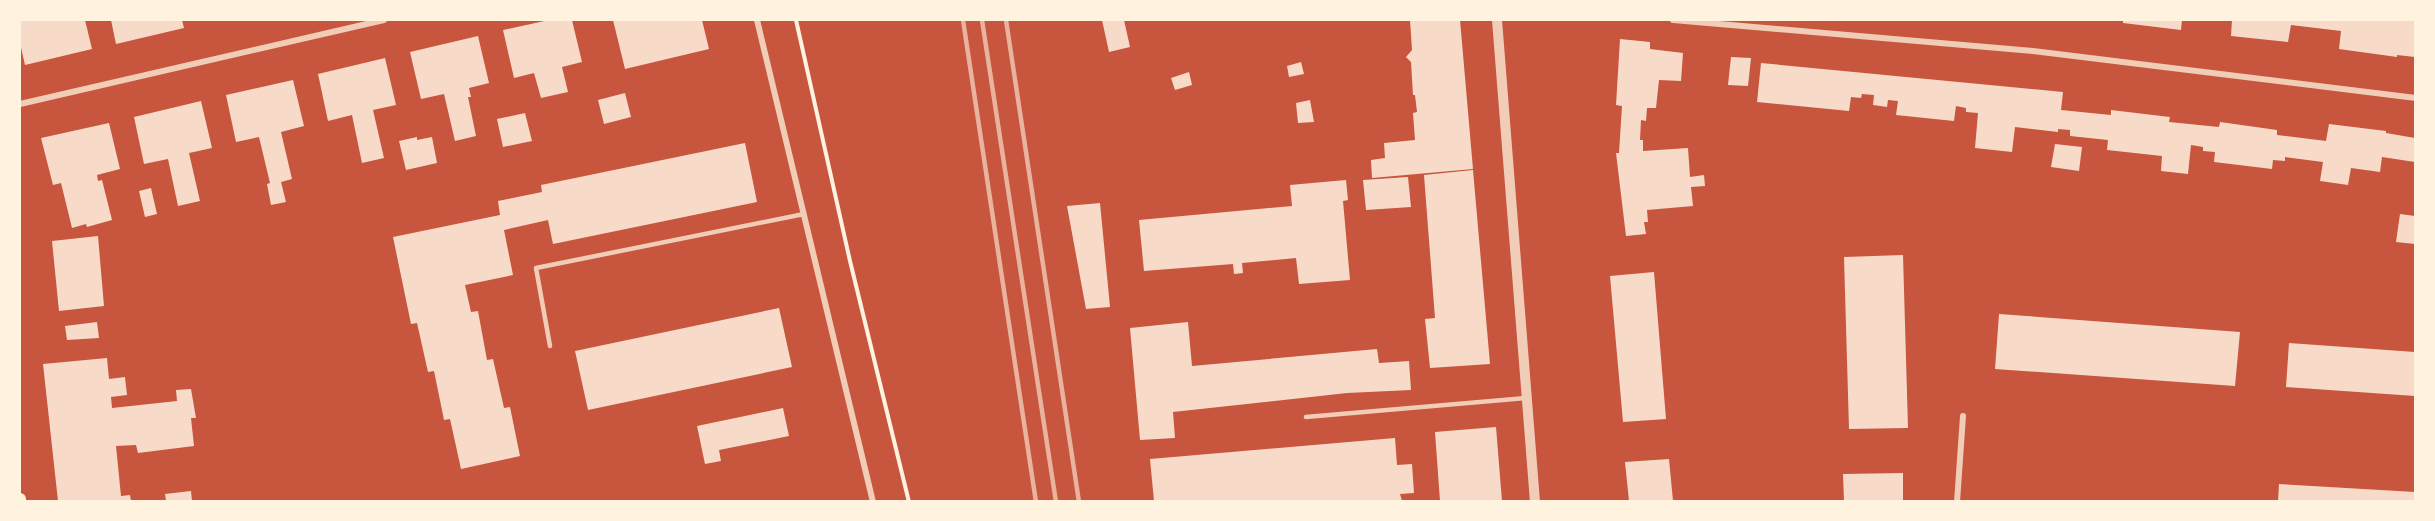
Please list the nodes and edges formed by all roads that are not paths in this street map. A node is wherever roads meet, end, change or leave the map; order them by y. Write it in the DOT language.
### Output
graph roads {
  1 [pos="384,20"];
  2 [pos="757,20"];
  3 [pos="1497,20"];
  4 [pos="1673,20"];
  5 [pos="2415,98"];
  6 [pos="20,104"];
  7 [pos="804,214"];
  8 [pos="550,346"];
  9 [pos="1527,398"];
  10 [pos="1963,416"];
  11 [pos="1306,417"];
  12 [pos="873,501"];
  13 [pos="1535,501"];
  14 [pos="1957,501"];
  1 -- 6 [label="street"];
  2 -- 7 [label="street"];
  3 -- 9 [label="street"];
  4 -- 5 [label="street"];
  7 -- 8 [label="lane"];
  7 -- 12 [label="street"];
  9 -- 11 [label="lane"];
  9 -- 13 [label="street"];
  10 -- 14 [label="street"];
}
